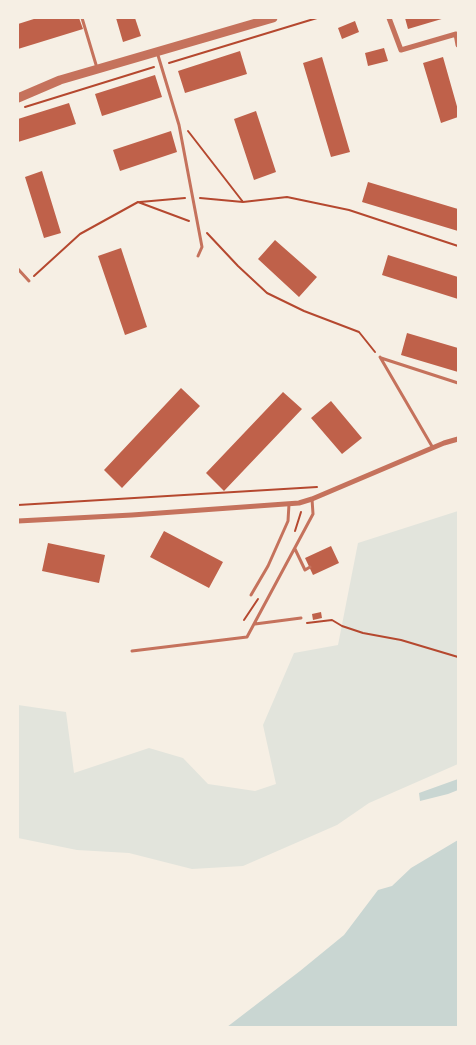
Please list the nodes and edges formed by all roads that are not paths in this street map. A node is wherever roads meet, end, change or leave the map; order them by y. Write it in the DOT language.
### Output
graph roads {
  1 [pos="82,18"];
  2 [pos="273,18"];
  3 [pos="389,18"];
  4 [pos="457,33"];
  5 [pos="458,45"];
  6 [pos="157,52"];
  7 [pos="97,69"];
  8 [pos="18,98"];
  9 [pos="198,256"];
  10 [pos="18,269"];
  11 [pos="29,281"];
  12 [pos="458,383"];
  13 [pos="458,439"];
  14 [pos="433,448"];
  15 [pos="312,499"];
  16 [pos="289,504"];
  17 [pos="18,522"];
  18 [pos="295,548"];
  19 [pos="310,567"];
  20 [pos="251,595"];
  21 [pos="301,618"];
  22 [pos="255,624"];
  23 [pos="132,651"];
  1 -- 7 [label="lane"];
  2 -- 6 [label="street"];
  3 -- 4 [label="street"];
  4 -- 5 [label="street"];
  6 -- 7 [label="street"];
  6 -- 9 [label="lane"];
  7 -- 8 [label="street"];
  10 -- 11 [label="lane"];
  12 -- 14 [label="lane"];
  13 -- 14 [label="street"];
  14 -- 15 [label="street"];
  15 -- 16 [label="street"];
  15 -- 18 [label="lane"];
  16 -- 17 [label="street"];
  16 -- 20 [label="lane"];
  18 -- 19 [label="lane"];
  18 -- 22 [label="lane"];
  21 -- 22 [label="lane"];
  22 -- 23 [label="lane"];
}
